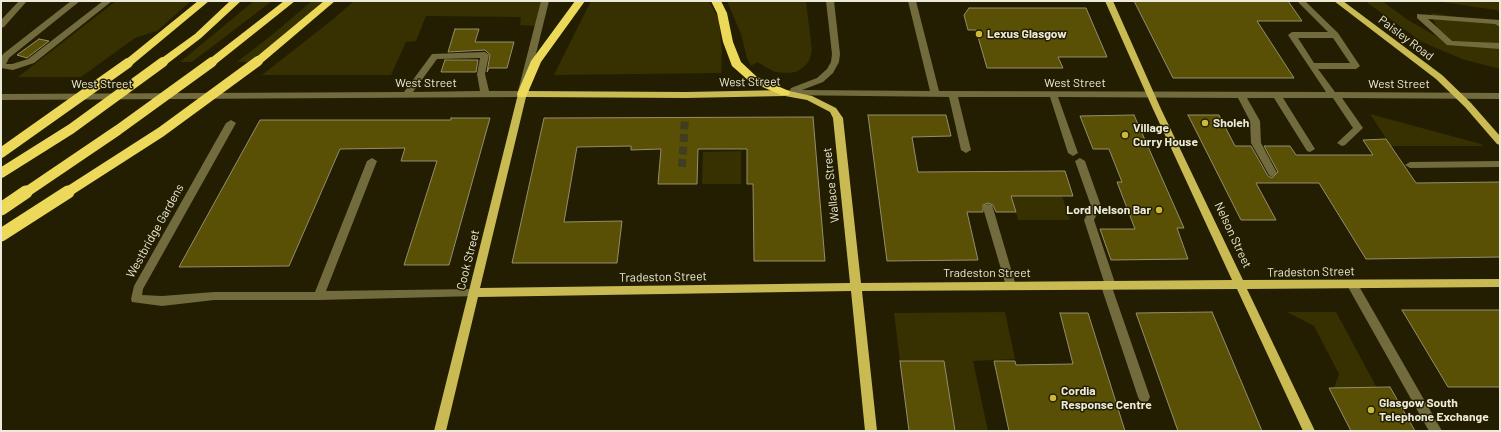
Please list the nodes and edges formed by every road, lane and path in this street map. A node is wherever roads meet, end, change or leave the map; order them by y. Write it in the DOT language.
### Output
graph roads {
  1 [pos="23,1"];
  2 [pos="76,1"];
  3 [pos="108,1"];
  4 [pos="204,1"];
  5 [pos="236,1"];
  6 [pos="290,1"];
  7 [pos="330,1"];
  8 [pos="545,1"];
  9 [pos="580,1"];
  10 [pos="716,1"];
  11 [pos="830,1"];
  12 [pos="912,1"];
  13 [pos="1109,1"];
  14 [pos="1301,1"];
  15 [pos="1338,1"];
  16 [pos="1500,24"];
  17 [pos="1,25"];
  18 [pos="1335,35"];
  19 [pos="1500,46"];
  20 [pos="1312,66"];
  21 [pos="785,93"];
  22 [pos="485,94"];
  23 [pos="522,94"];
  24 [pos="935,94"];
  25 [pos="953,94"];
  26 [pos="1053,94"];
  27 [pos="406,95"];
  28 [pos="1152,95"];
  29 [pos="1241,95"];
  30 [pos="1277,95"];
  31 [pos="1333,95"];
  32 [pos="1459,96"];
  33 [pos="1500,96"];
  34 [pos="1,97"];
  35 [pos="231,123"];
  36 [pos="1500,142"];
  37 [pos="1342,143"];
  38 [pos="1310,149"];
  39 [pos="966,150"];
  40 [pos="1,153"];
  41 [pos="372,161"];
  42 [pos="1500,164"];
  43 [pos="1410,165"];
  44 [pos="1,173"];
  45 [pos="1272,173"];
  46 [pos="988,208"];
  47 [pos="1,209"];
  48 [pos="1,235"];
  49 [pos="1500,283"];
  50 [pos="1352,284"];
  51 [pos="1012,286"];
  52 [pos="1109,286"];
  53 [pos="1241,286"];
  54 [pos="856,287"];
  55 [pos="474,293"];
  56 [pos="319,296"];
  57 [pos="1144,397"];
  58 [pos="440,431"];
  59 [pos="871,431"];
  60 [pos="1309,431"];
  61 [pos="1436,431"];
  1 -- 17 [label="street"];
  2 -- 3 [label="street"];
  4 -- 40 [label="highway, bridge"];
  5 -- 44 [label="highway, bridge"];
  6 -- 47 [label="highway, bridge"];
  7 -- 48 [label="highway, bridge"];
  8 -- 23 [label="street"];
  9 -- 23 [label="highway"];
  10 -- 21 [label="highway"];
  11 -- 21 [label="street"];
  12 -- 24 [label="street"];
  13 -- 28 [label="main road, Nelson Street"];
  14 -- 18 [label="street"];
  15 -- 32 [label="main road, Paisley Road"];
  16 -- 19 [label="street"];
  18 -- 20 [label="street"];
  18 -- 20 [label="street"];
  20 -- 31 [label="street"];
  21 -- 23 [label="main road, West Street"];
  21 -- 24 [label="street, West Street"];
  21 -- 54 [label="main road, Wallace Street"];
  22 -- 23 [label="street, West Street"];
  22 -- 27 [label="street, West Street"];
  22 -- 27 [label="street"];
  23 -- 55 [label="main road, Cook Street"];
  24 -- 25 [label="street, West Street"];
  25 -- 26 [label="street, West Street"];
  25 -- 39 [label="street"];
  26 -- 28 [label="street, West Street"];
  26 -- 52 [label="street"];
  27 -- 34 [label="street, West Street"];
  28 -- 29 [label="street, West Street"];
  28 -- 53 [label="main road, Nelson Street"];
  29 -- 30 [label="street, West Street"];
  29 -- 45 [label="street"];
  30 -- 31 [label="street, West Street"];
  30 -- 38 [label="street"];
  31 -- 32 [label="street, West Street"];
  31 -- 37 [label="street"];
  32 -- 33 [label="street, West Street"];
  32 -- 36 [label="main road, Paisley Road"];
  35 -- 56 [label="street, Westbridge Gardens"];
  41 -- 56 [label="street"];
  42 -- 43 [label="street"];
  46 -- 51 [label="street"];
  49 -- 50 [label="main road, Tradeston Street"];
  50 -- 53 [label="main road, Tradeston Street"];
  50 -- 61 [label="street"];
  51 -- 52 [label="main road, Tradeston Street"];
  51 -- 54 [label="main road, Tradeston Street"];
  52 -- 53 [label="main road, Tradeston Street"];
  52 -- 57 [label="street"];
  53 -- 60 [label="main road, Nelson Street"];
  54 -- 55 [label="main road, Tradeston Street"];
  54 -- 59 [label="main road, Wallace Street"];
  55 -- 56 [label="street, Westbridge Gardens"];
  55 -- 58 [label="main road, Cook Street"];
}
